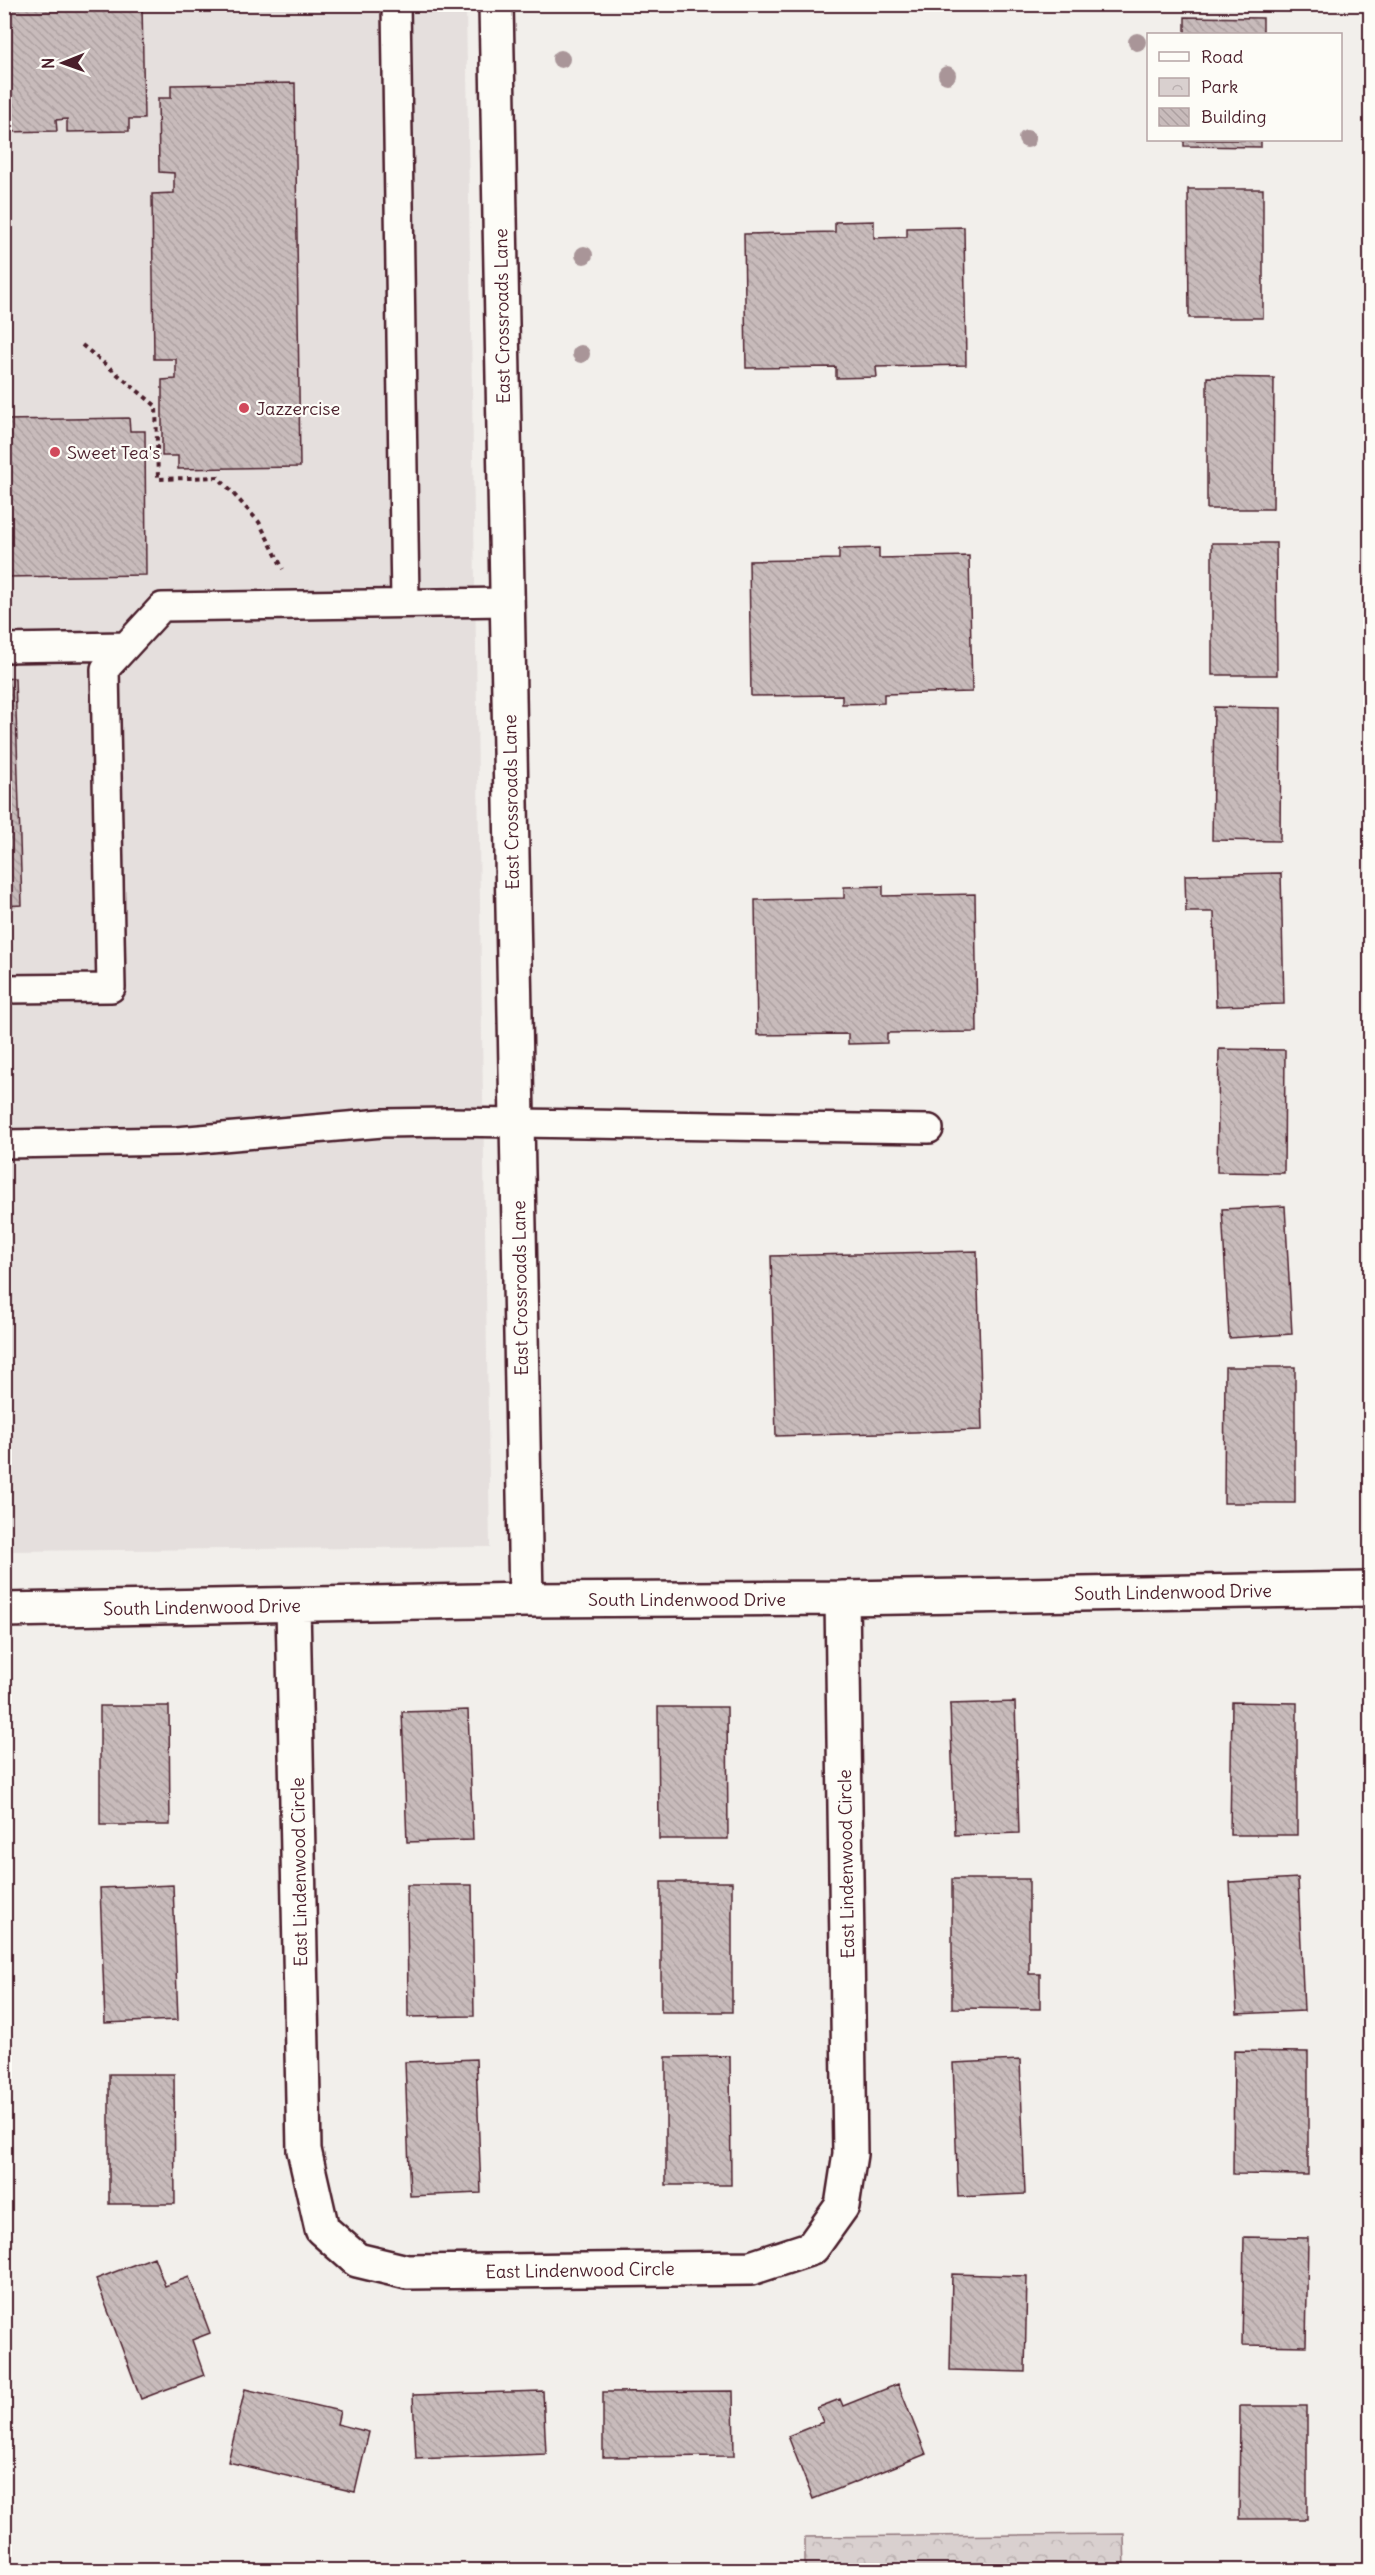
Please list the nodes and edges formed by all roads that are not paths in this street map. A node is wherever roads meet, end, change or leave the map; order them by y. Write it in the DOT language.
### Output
graph roads {
  1 [pos="396,4"];
  2 [pos="496,4"];
  3 [pos="405,602"];
  4 [pos="507,602"];
  5 [pos="126,646"];
  6 [pos="4,648"];
  7 [pos="4,989"];
  8 [pos="517,1122"];
  9 [pos="929,1129"];
  10 [pos="4,1144"];
  11 [pos="1371,1589"];
  12 [pos="842,1598"];
  13 [pos="526,1600"];
  14 [pos="293,1605"];
  15 [pos="4,1610"];
  1 -- 3 [label="lane"];
  2 -- 4 [label="street, East Crossroads Lane"];
  3 -- 4 [label="lane"];
  3 -- 5 [label="lane"];
  4 -- 8 [label="street, East Crossroads Lane"];
  5 -- 6 [label="lane"];
  5 -- 7 [label="lane"];
  8 -- 9 [label="lane"];
  8 -- 10 [label="lane"];
  8 -- 13 [label="street, East Crossroads Lane"];
  11 -- 12 [label="street, South Lindenwood Drive"];
  12 -- 13 [label="street, South Lindenwood Drive"];
  12 -- 14 [label="street, East Lindenwood Circle"];
  13 -- 14 [label="street, South Lindenwood Drive"];
  14 -- 15 [label="street, South Lindenwood Drive"];
}
